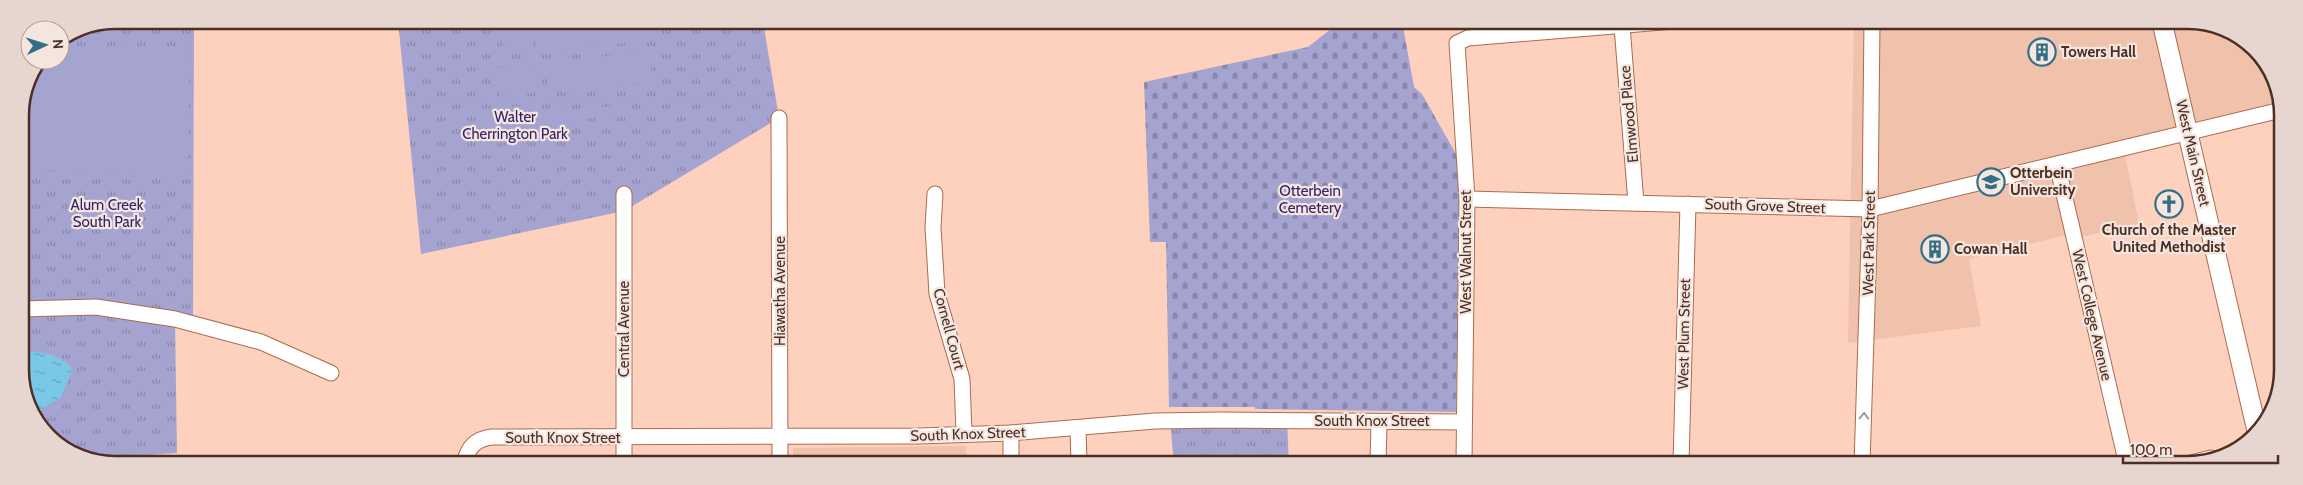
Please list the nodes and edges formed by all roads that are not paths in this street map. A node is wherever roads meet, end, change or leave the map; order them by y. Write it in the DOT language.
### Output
graph roads {
  1 [pos="1584,29"];
  2 [pos="1622,29"];
  3 [pos="1872,29"];
  4 [pos="2164,29"];
  5 [pos="2274,112"];
  6 [pos="779,118"];
  7 [pos="2188,132"];
  8 [pos="2057,164"];
  9 [pos="624,194"];
  10 [pos="934,194"];
  11 [pos="1467,199"];
  12 [pos="1636,203"];
  13 [pos="1688,204"];
  14 [pos="1870,209"];
  15 [pos="29,309"];
  16 [pos="331,373"];
  17 [pos="1379,422"];
  18 [pos="1464,422"];
  19 [pos="2256,424"];
  20 [pos="1078,428"];
  21 [pos="1011,433"];
  22 [pos="964,434"];
  23 [pos="623,438"];
  24 [pos="780,438"];
  25 [pos="467,456"];
  26 [pos="624,456"];
  27 [pos="780,456"];
  28 [pos="1011,456"];
  29 [pos="1078,456"];
  30 [pos="1378,456"];
  31 [pos="1464,456"];
  32 [pos="1682,456"];
  33 [pos="1862,456"];
  34 [pos="2125,456"];
  1 -- 11 [label="street, West Walnut Street"];
  2 -- 12 [label="street, Elmwood Place"];
  3 -- 14 [label="street, West Park Street"];
  4 -- 7 [label="main road, West Main Street"];
  5 -- 7 [label="street, South Grove Street"];
  6 -- 24 [label="street, Hiawatha Avenue"];
  7 -- 8 [label="street, South Grove Street"];
  7 -- 19 [label="main road, West Main Street"];
  8 -- 14 [label="street, South Grove Street"];
  8 -- 34 [label="street, West College Avenue"];
  9 -- 23 [label="street, Central Avenue"];
  10 -- 22 [label="street, Cornell Court"];
  11 -- 12 [label="street, South Grove Street"];
  11 -- 18 [label="street, West Walnut Street"];
  12 -- 13 [label="street, South Grove Street"];
  13 -- 14 [label="street, South Grove Street"];
  13 -- 32 [label="street, West Plum Street"];
  33 -- 14 [label="street, West Park Street, one-way"];
  15 -- 16 [label="street"];
  17 -- 18 [label="street, South Knox Street"];
  17 -- 20 [label="street, South Knox Street"];
  17 -- 30 [label="street"];
  18 -- 31 [label="street, West Walnut Street"];
  20 -- 21 [label="street, South Knox Street"];
  20 -- 29 [label="street"];
  21 -- 22 [label="street, South Knox Street"];
  21 -- 28 [label="street"];
  22 -- 24 [label="street, South Knox Street"];
  23 -- 24 [label="street, South Knox Street"];
  23 -- 25 [label="street, South Knox Street"];
  23 -- 26 [label="street, Central Avenue"];
  24 -- 27 [label="street, Hiawatha Avenue"];
}
